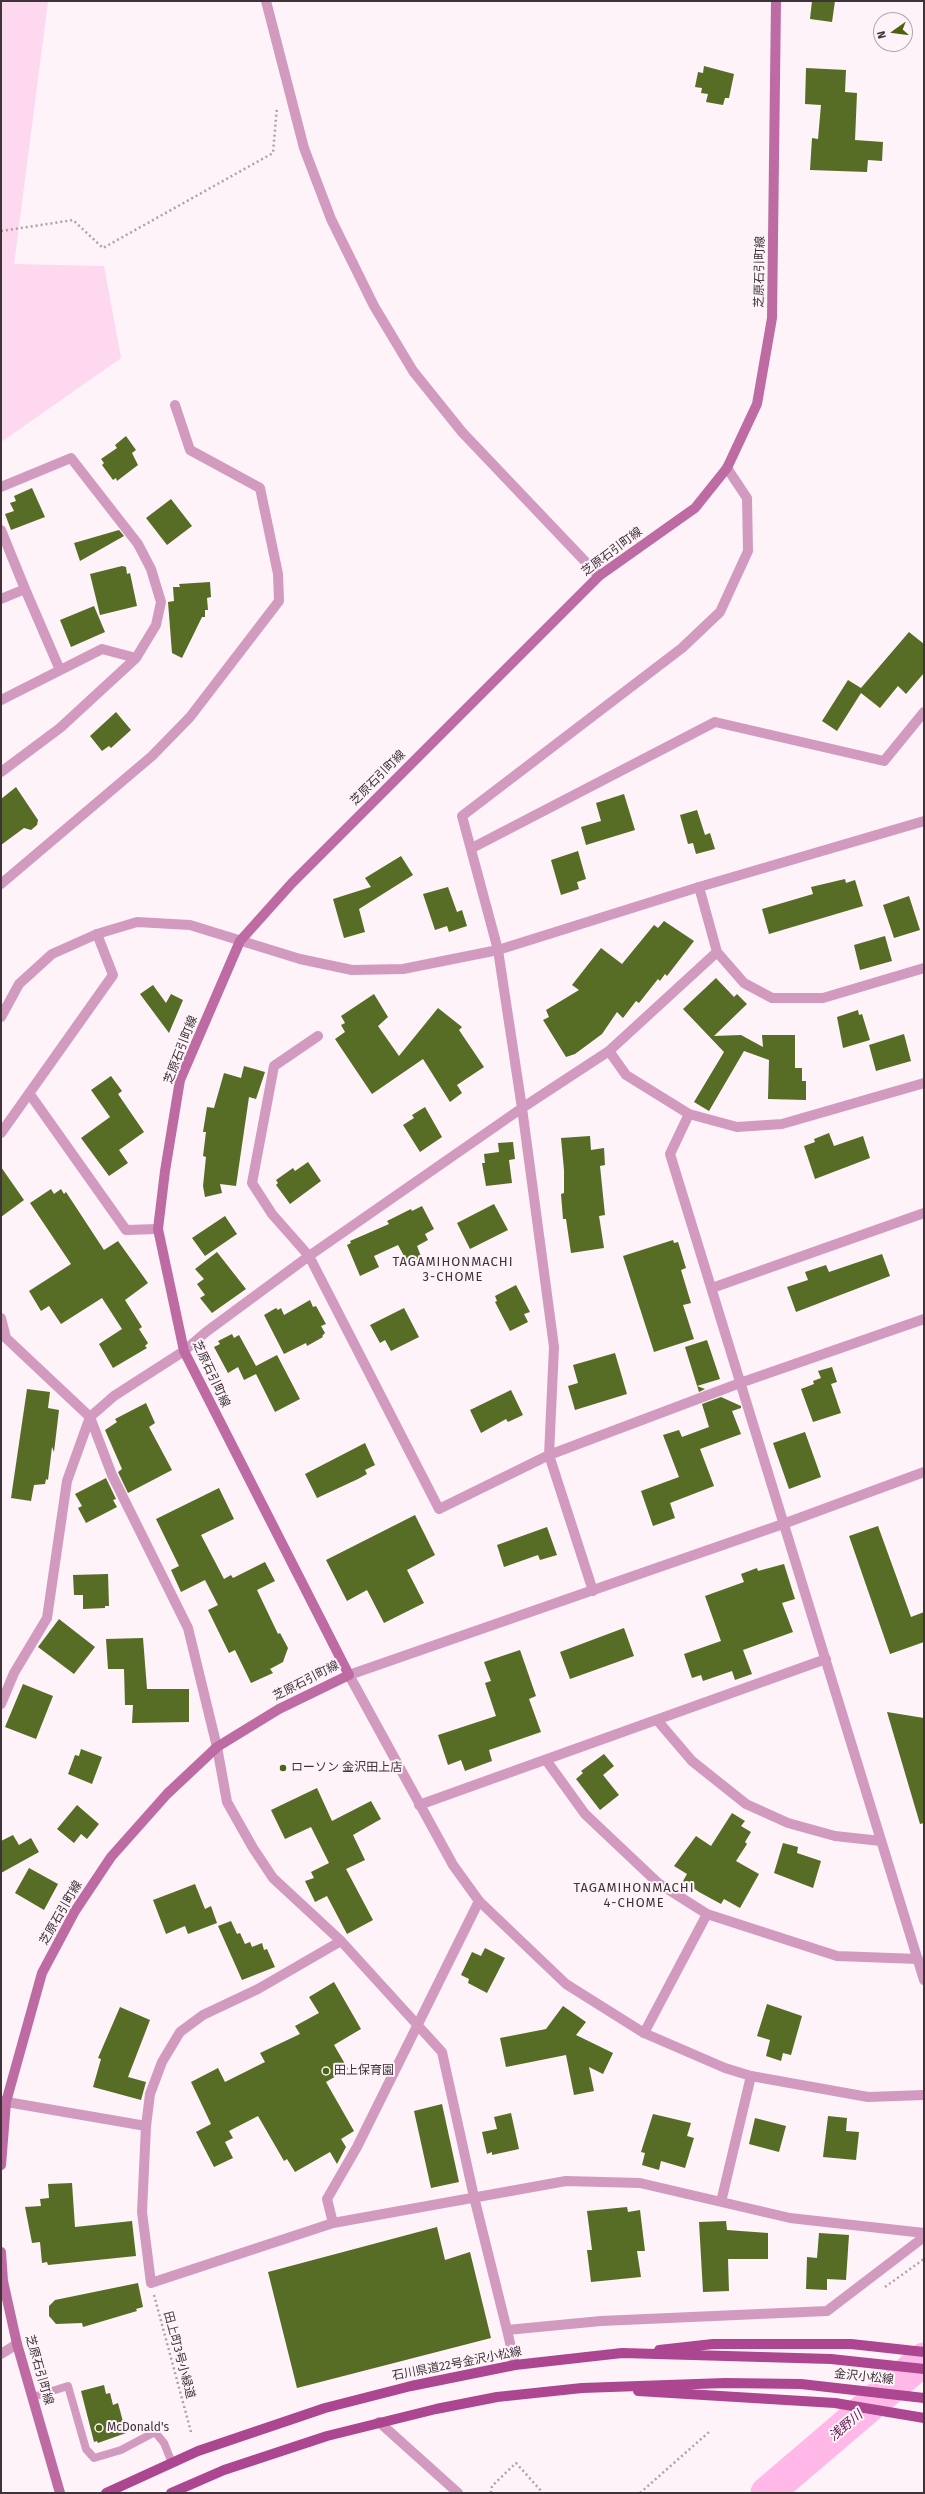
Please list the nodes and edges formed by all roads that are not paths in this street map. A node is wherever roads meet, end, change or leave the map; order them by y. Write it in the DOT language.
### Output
graph roads {
  1 [pos="266,1"];
  2 [pos="776,1"];
  3 [pos="175,405"];
  4 [pos="727,468"];
  5 [pos="1,487"];
  6 [pos="1,530"];
  7 [pos="599,576"];
  8 [pos="25,589"];
  9 [pos="1,599"];
  10 [pos="136,658"];
  11 [pos="60,670"];
  12 [pos="1,700"];
  13 [pos="924,712"];
  14 [pos="1,772"];
  15 [pos="924,821"];
  16 [pos="472,848"];
  17 [pos="1,884"];
  18 [pos="699,887"];
  19 [pos="98,934"];
  20 [pos="240,941"];
  21 [pos="498,950"];
  22 [pos="717,952"];
  23 [pos="924,968"];
  24 [pos="1,1017"];
  25 [pos="318,1036"];
  26 [pos="609,1051"];
  27 [pos="924,1083"];
  28 [pos="29,1093"];
  29 [pos="522,1108"];
  30 [pos="689,1114"];
  31 [pos="1,1134"];
  32 [pos="924,1213"];
  33 [pos="158,1229"];
  34 [pos="309,1256"];
  35 [pos="712,1288"];
  36 [pos="1,1318"];
  37 [pos="924,1319"];
  38 [pos="184,1351"];
  39 [pos="740,1383"];
  40 [pos="90,1417"];
  41 [pos="550,1455"];
  42 [pos="924,1472"];
  43 [pos="783,1524"];
  44 [pos="593,1590"];
  45 [pos="826,1659"];
  46 [pos="349,1675"];
  47 [pos="1,1704"];
  48 [pos="657,1720"];
  49 [pos="217,1747"];
  50 [pos="546,1760"];
  51 [pos="418,1805"];
  52 [pos="881,1841"];
  53 [pos="479,1901"];
  54 [pos="707,1914"];
  55 [pos="341,1941"];
  56 [pos="918,1959"];
  57 [pos="924,1980"];
  58 [pos="417,2023"];
  59 [pos="644,2033"];
  60 [pos="751,2076"];
  61 [pos="924,2095"];
  62 [pos="4,2101"];
  63 [pos="146,2126"];
  64 [pos="1,2165"];
  65 [pos="474,2196"];
  66 [pos="721,2202"];
  67 [pos="333,2222"];
  68 [pos="924,2233"];
  69 [pos="924,2238"];
  70 [pos="1,2252"];
  71 [pos="507,2330"];
  72 [pos="17,2344"];
  73 [pos="924,2352"];
  74 [pos="622,2353"];
  75 [pos="1,2354"];
  76 [pos="831,2359"];
  77 [pos="514,2365"];
  78 [pos="924,2369"];
  79 [pos="582,2388"];
  80 [pos="33,2397"];
  81 [pos="924,2398"];
  82 [pos="924,2418"];
  83 [pos="379,2422"];
  84 [pos="172,2462"];
  85 [pos="60,2493"];
  86 [pos="106,2493"];
  87 [pos="171,2493"];
  88 [pos="458,2493"];
  1 -- 7 [label="street"];
  2 -- 4 [label="main road, 芝原石引町線"];
  3 -- 17 [label="street"];
  4 -- 7 [label="main road, 芝原石引町線"];
  4 -- 16 [label="street"];
  5 -- 10 [label="street"];
  6 -- 8 [label="street"];
  7 -- 20 [label="main road, 芝原石引町線"];
  8 -- 9 [label="street"];
  8 -- 11 [label="street"];
  10 -- 11 [label="street"];
  10 -- 14 [label="street"];
  11 -- 12 [label="street"];
  13 -- 16 [label="street"];
  15 -- 18 [label="street"];
  16 -- 21 [label="street"];
  18 -- 21 [label="street"];
  18 -- 22 [label="street"];
  19 -- 20 [label="street"];
  19 -- 24 [label="street"];
  19 -- 28 [label="street"];
  20 -- 21 [label="street"];
  20 -- 33 [label="main road, 芝原石引町線"];
  21 -- 29 [label="street"];
  22 -- 23 [label="street"];
  22 -- 26 [label="street"];
  25 -- 34 [label="street"];
  26 -- 29 [label="street"];
  26 -- 30 [label="street"];
  27 -- 30 [label="street"];
  28 -- 31 [label="street"];
  28 -- 33 [label="street"];
  29 -- 34 [label="street"];
  29 -- 41 [label="street"];
  30 -- 35 [label="street"];
  32 -- 35 [label="street"];
  33 -- 38 [label="main road, 芝原石引町線"];
  34 -- 38 [label="street"];
  34 -- 41 [label="street"];
  35 -- 39 [label="street"];
  36 -- 40 [label="street"];
  37 -- 39 [label="street"];
  38 -- 40 [label="street"];
  38 -- 46 [label="main road, 芝原石引町線"];
  39 -- 41 [label="street"];
  39 -- 43 [label="street"];
  40 -- 47 [label="street"];
  40 -- 49 [label="street"];
  41 -- 44 [label="street"];
  42 -- 43 [label="street"];
  43 -- 44 [label="street"];
  43 -- 45 [label="street"];
  44 -- 46 [label="street"];
  45 -- 48 [label="street"];
  45 -- 52 [label="street"];
  46 -- 49 [label="main road, 芝原石引町線"];
  46 -- 51 [label="street"];
  48 -- 50 [label="street"];
  48 -- 52 [label="street"];
  49 -- 55 [label="street"];
  49 -- 62 [label="main road, 芝原石引町線"];
  50 -- 51 [label="street"];
  50 -- 54 [label="street"];
  51 -- 53 [label="street"];
  52 -- 56 [label="street"];
  53 -- 58 [label="street"];
  53 -- 59 [label="street"];
  54 -- 56 [label="street"];
  54 -- 59 [label="street"];
  55 -- 58 [label="street"];
  55 -- 63 [label="street"];
  56 -- 57 [label="street"];
  58 -- 65 [label="street"];
  58 -- 67 [label="street"];
  59 -- 60 [label="street"];
  60 -- 61 [label="street"];
  60 -- 66 [label="street"];
  62 -- 63 [label="street"];
  62 -- 64 [label="main road, 芝原石引町線"];
  63 -- 67 [label="street"];
  65 -- 66 [label="street"];
  65 -- 67 [label="street"];
  65 -- 71 [label="street"];
  66 -- 68 [label="street"];
  69 -- 71 [label="street"];
  70 -- 72 [label="main road, 芝原石引町線"];
  71 -- 77 [label="street"];
  72 -- 75 [label="street"];
  72 -- 80 [label="main road, 芝原石引町線"];
  73 -- 74 [label="main road"];
  74 -- 76 [label="main road, 石川県道22号金沢小松線"];
  74 -- 77 [label="main road, 石川県道22号金沢小松線"];
  76 -- 78 [label="main road, 金沢小松線"];
  77 -- 84 [label="main road, 石川県道22号金沢小松線"];
  79 -- 81 [label="main road, 金沢小松線"];
  79 -- 82 [label="main road"];
  79 -- 83 [label="main road"];
  80 -- 84 [label="lane"];
  80 -- 85 [label="main road, 芝原石引町線"];
  83 -- 87 [label="main road"];
  83 -- 88 [label="street"];
  84 -- 86 [label="main road, 石川県道22号金沢小松線"];
}
